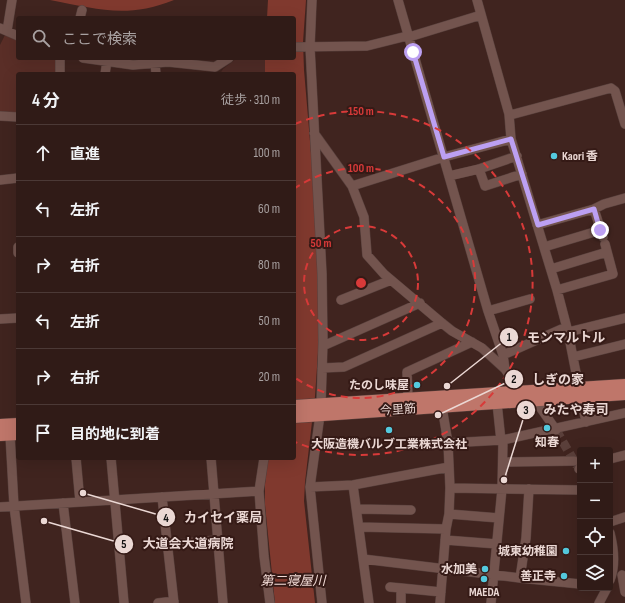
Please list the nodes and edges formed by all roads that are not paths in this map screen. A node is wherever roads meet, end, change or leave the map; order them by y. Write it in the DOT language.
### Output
graph roads {
  1 [pos="12,0"];
  2 [pos="312,0"];
  3 [pos="398,0"];
  4 [pos="477,0"];
  5 [pos="481,15"];
  6 [pos="4,30"];
  7 [pos="16,35"];
  8 [pos="409,37"];
  9 [pos="296,47"];
  10 [pos="307,47"];
  11 [pos="60,60"];
  12 [pos="99,60"];
  13 [pos="226,60"];
  14 [pos="107,61"];
  15 [pos="155,63"];
  16 [pos="60,72"];
  17 [pos="105,72"];
  18 [pos="156,72"];
  19 [pos="509,114"];
  20 [pos="0,116"];
  21 [pos="16,117"];
  22 [pos="625,124"];
  23 [pos="314,133"];
  24 [pos="511,139"];
  25 [pos="517,156"];
  26 [pos="444,157"];
  27 [pos="479,169"];
  28 [pos="0,171"];
  29 [pos="522,174"];
  30 [pos="449,176"];
  31 [pos="16,178"];
  32 [pos="0,180"];
  33 [pos="352,186"];
  34 [pos="625,198"];
  35 [pos="594,209"];
  36 [pos="538,225"];
  37 [pos="604,241"];
  38 [pos="544,247"];
  39 [pos="551,269"];
  40 [pos="391,280"];
  41 [pos="557,290"];
  42 [pos="530,298"];
  43 [pos="341,300"];
  44 [pos="420,303"];
  45 [pos="488,311"];
  46 [pos="16,318"];
  47 [pos="625,318"];
  48 [pos="0,319"];
  49 [pos="442,323"];
  50 [pos="567,329"];
  51 [pos="472,342"];
  52 [pos="625,344"];
  53 [pos="323,346"];
  54 [pos="503,354"];
  55 [pos="573,357"];
  56 [pos="322,368"];
  57 [pos="505,369"];
  58 [pos="625,385"];
  59 [pos="580,393"];
  60 [pos="625,394"];
  61 [pos="518,397"];
  62 [pos="408,398"];
  63 [pos="535,400"];
  64 [pos="497,403"];
  65 [pos="296,406"];
  66 [pos="442,407"];
  67 [pos="317,410"];
  68 [pos="625,413"];
  69 [pos="296,416"];
  70 [pos="586,422"];
  71 [pos="16,424"];
  72 [pos="0,425"];
  73 [pos="556,430"];
  74 [pos="9,435"];
  75 [pos="502,441"];
  76 [pos="448,443"];
  77 [pos="625,455"];
  78 [pos="613,458"];
  79 [pos="76,460"];
  80 [pos="111,460"];
  81 [pos="211,460"];
  82 [pos="264,460"];
  83 [pos="503,462"];
  84 [pos="577,466"];
  85 [pos="449,467"];
  86 [pos="353,484"];
  87 [pos="310,487"];
  88 [pos="450,488"];
  89 [pos="502,489"];
  90 [pos="529,489"];
  91 [pos="577,490"];
  92 [pos="259,491"];
  93 [pos="213,493"];
  94 [pos="162,497"];
  95 [pos="114,499"];
  96 [pos="80,502"];
  97 [pos="63,503"];
  98 [pos="14,506"];
  99 [pos="0,507"];
  100 [pos="357,509"];
  101 [pos="411,510"];
  102 [pos="449,514"];
  103 [pos="625,516"];
  104 [pos="499,518"];
  105 [pos="613,521"];
  106 [pos="359,527"];
  107 [pos="446,529"];
  108 [pos="217,540"];
  109 [pos="445,540"];
  110 [pos="498,544"];
  111 [pos="168,545"];
  112 [pos="613,548"];
  113 [pos="363,559"];
  114 [pos="443,569"];
  115 [pos="620,573"];
  116 [pos="494,575"];
  117 [pos="520,578"];
  118 [pos="577,584"];
  119 [pos="390,587"];
  120 [pos="401,588"];
  121 [pos="605,591"];
  122 [pos="441,592"];
  123 [pos="625,592"];
  124 [pos="174,602"];
  125 [pos="26,603"];
  126 [pos="75,603"];
  127 [pos="124,603"];
  128 [pos="158,603"];
  129 [pos="223,603"];
  130 [pos="270,603"];
  131 [pos="322,603"];
  132 [pos="368,603"];
  133 [pos="402,603"];
  134 [pos="440,603"];
  135 [pos="491,603"];
  136 [pos="599,603"];
  1 -- 6 [label="street"];
  2 -- 10 [label="street"];
  3 -- 8 [label="street"];
  4 -- 5 [label="street"];
  5 -- 8 [label="street"];
  5 -- 19 [label="street"];
  6 -- 7 [label="street"];
  8 -- 10 [label="street"];
  8 -- 26 [label="street"];
  9 -- 10 [label="street"];
  10 -- 23 [label="street"];
  11 -- 16 [label="street"];
  12 -- 14 [label="street"];
  13 -- 15 [label="street"];
  14 -- 15 [label="street"];
  14 -- 17 [label="street"];
  15 -- 18 [label="street"];
  19 -- 22 [label="street"];
  19 -- 24 [label="street"];
  20 -- 21 [label="street"];
  23 -- 33 [label="street"];
  23 -- 53 [label="street"];
  24 -- 25 [label="street"];
  24 -- 26 [label="street"];
  25 -- 27 [label="street"];
  25 -- 29 [label="street"];
  26 -- 30 [label="street"];
  26 -- 33 [label="street"];
  27 -- 29 [label="street"];
  27 -- 30 [label="street"];
  28 -- 32 [label="street"];
  29 -- 36 [label="street"];
  30 -- 45 [label="street"];
  31 -- 32 [label="street"];
  33 -- 40 [label="street"];
  34 -- 35 [label="street"];
  35 -- 36 [label="street"];
  35 -- 37 [label="street"];
  36 -- 38 [label="street"];
  37 -- 38 [label="street"];
  37 -- 39 [label="street"];
  37 -- 41 [label="street"];
  38 -- 39 [label="street"];
  39 -- 41 [label="street"];
  40 -- 43 [label="street"];
  40 -- 44 [label="street"];
  41 -- 50 [label="street"];
  42 -- 45 [label="street"];
  44 -- 49 [label="street"];
  44 -- 53 [label="street"];
  45 -- 54 [label="street"];
  46 -- 48 [label="street"];
  47 -- 50 [label="street"];
  49 -- 51 [label="street"];
  49 -- 56 [label="street"];
  50 -- 54 [label="street"];
  50 -- 55 [label="street"];
  51 -- 57 [label="street"];
  51 -- 62 [label="street"];
  52 -- 55 [label="street"];
  53 -- 56 [label="street"];
  54 -- 57 [label="street"];
  55 -- 59 [label="street"];
  56 -- 67 [label="street"];
  57 -- 61 [label="street"];
  58 -- 59 [label="main road, 今里筋"];
  59 -- 60 [label="main road, 今里筋"];
  59 -- 61 [label="main road, 今里筋"];
  59 -- 63 [label="main road, 今里筋"];
  59 -- 70 [label="street"];
  61 -- 62 [label="main road, 今里筋"];
  61 -- 63 [label="main road, 今里筋"];
  61 -- 64 [label="main road, 今里筋"];
  62 -- 67 [label="main road, 今里筋"];
  63 -- 73 [label="street"];
  64 -- 66 [label="main road, 今里筋"];
  64 -- 75 [label="street"];
  65 -- 67 [label="main road"];
  66 -- 67 [label="main road, 今里筋"];
  66 -- 76 [label="street"];
  67 -- 69 [label="main road"];
  67 -- 87 [label="street"];
  68 -- 70 [label="street"];
  70 -- 73 [label="street"];
  71 -- 72 [label="main road"];
  73 -- 75 [label="street"];
  74 -- 98 [label="street"];
  75 -- 76 [label="street"];
  75 -- 83 [label="street"];
  76 -- 85 [label="street"];
  77 -- 78 [label="street"];
  79 -- 96 [label="street"];
  80 -- 95 [label="street"];
  81 -- 93 [label="street"];
  82 -- 92 [label="street"];
  83 -- 84 [label="street"];
  83 -- 89 [label="street"];
  85 -- 86 [label="street"];
  85 -- 88 [label="street"];
  86 -- 87 [label="street"];
  86 -- 100 [label="street"];
  87 -- 131 [label="street"];
  88 -- 89 [label="street"];
  88 -- 102 [label="street"];
  89 -- 90 [label="street"];
  89 -- 104 [label="street"];
  90 -- 91 [label="street"];
  90 -- 117 [label="street"];
  92 -- 93 [label="street"];
  92 -- 130 [label="street"];
  93 -- 94 [label="street"];
  93 -- 108 [label="street"];
  94 -- 95 [label="street"];
  94 -- 111 [label="street"];
  95 -- 96 [label="street"];
  95 -- 127 [label="street"];
  96 -- 97 [label="street"];
  97 -- 98 [label="street"];
  97 -- 126 [label="street"];
  98 -- 99 [label="street"];
  98 -- 125 [label="street"];
  100 -- 101 [label="street"];
  100 -- 106 [label="street"];
  102 -- 104 [label="street"];
  102 -- 107 [label="street"];
  103 -- 105 [label="street"];
  104 -- 110 [label="street"];
  106 -- 107 [label="street"];
  106 -- 113 [label="street"];
  107 -- 109 [label="street"];
  108 -- 111 [label="street"];
  108 -- 129 [label="street"];
  109 -- 110 [label="street"];
  109 -- 114 [label="street"];
  110 -- 116 [label="street"];
  111 -- 124 [label="street"];
  112 -- 115 [label="street"];
  113 -- 114 [label="street"];
  113 -- 132 [label="street"];
  114 -- 116 [label="street"];
  114 -- 122 [label="street"];
  115 -- 123 [label="street"];
  116 -- 117 [label="street"];
  116 -- 135 [label="street"];
  117 -- 118 [label="street"];
  119 -- 120 [label="street"];
  120 -- 122 [label="street"];
  120 -- 133 [label="street"];
  121 -- 136 [label="street"];
  122 -- 134 [label="street"];
  124 -- 128 [label="street"];
}
